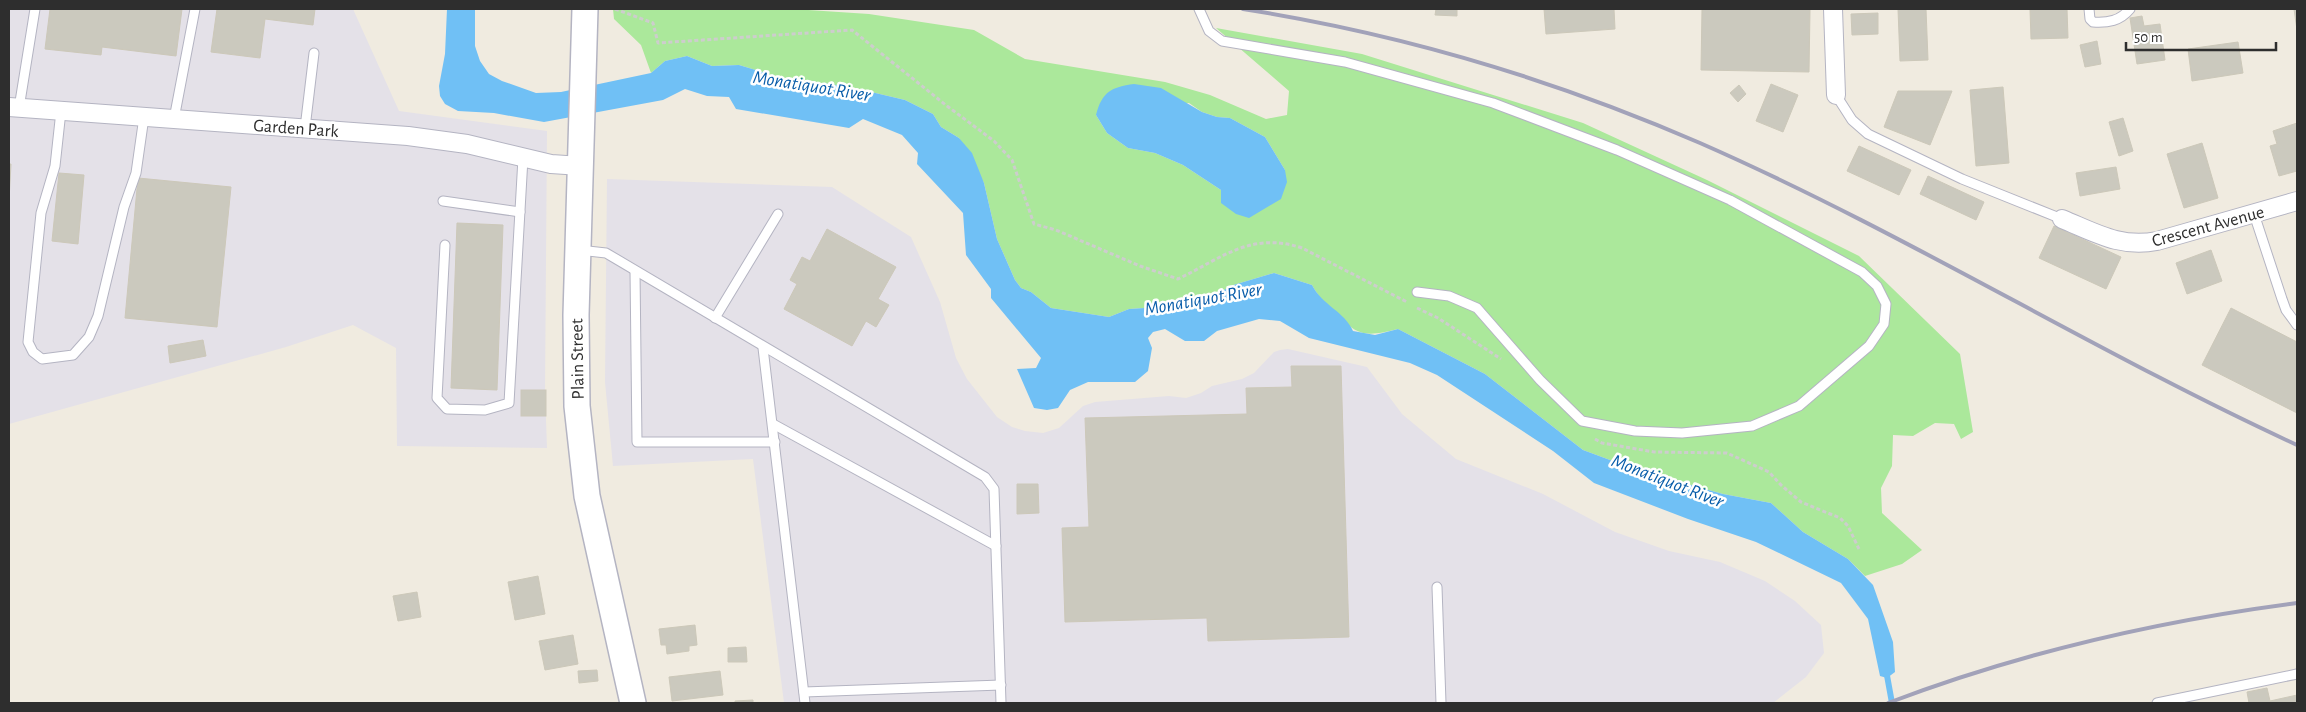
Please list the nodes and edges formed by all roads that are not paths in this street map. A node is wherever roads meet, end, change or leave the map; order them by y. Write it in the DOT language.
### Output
graph roads {
  1 [pos="35,9"];
  2 [pos="195,9"];
  3 [pos="585,9"];
  4 [pos="1199,9"];
  5 [pos="1833,9"];
  6 [pos="2089,9"];
  7 [pos="2130,9"];
  8 [pos="314,53"];
  9 [pos="1836,95"];
  10 [pos="14,107"];
  11 [pos="61,111"];
  12 [pos="144,117"];
  13 [pos="174,119"];
  14 [pos="305,128"];
  15 [pos="523,158"];
  16 [pos="581,166"];
  17 [pos="443,201"];
  18 [pos="2297,201"];
  19 [pos="520,212"];
  20 [pos="778,214"];
  21 [pos="2254,214"];
  22 [pos="2062,219"];
  23 [pos="445,245"];
  24 [pos="578,250"];
  25 [pos="635,271"];
  26 [pos="1417,292"];
  27 [pos="715,318"];
  28 [pos="2297,325"];
  29 [pos="763,348"];
  30 [pos="773,424"];
  31 [pos="775,442"];
  32 [pos="996,546"];
  33 [pos="1437,587"];
  34 [pos="2297,674"];
  35 [pos="1001,685"];
  36 [pos="804,692"];
  37 [pos="633,703"];
  38 [pos="805,703"];
  39 [pos="1001,703"];
  40 [pos="1441,703"];
  41 [pos="2157,703"];
  1 -- 10 [label="lane"];
  2 -- 13 [label="lane"];
  3 -- 16 [label="main road, Plain Street"];
  4 -- 26 [label="lane"];
  5 -- 9 [label="street"];
  6 -- 7 [label="lane"];
  8 -- 14 [label="lane"];
  9 -- 22 [label="lane"];
  10 -- 11 [label="street, Garden Park"];
  11 -- 12 [label="street, Garden Park"];
  11 -- 12 [label="lane"];
  12 -- 13 [label="street, Garden Park"];
  13 -- 14 [label="street, Garden Park"];
  14 -- 15 [label="street, Garden Park"];
  15 -- 16 [label="street, Garden Park"];
  15 -- 19 [label="lane"];
  16 -- 24 [label="main road, Plain Street"];
  17 -- 19 [label="lane"];
  18 -- 21 [label="street, Crescent Avenue"];
  19 -- 23 [label="lane"];
  20 -- 27 [label="lane"];
  21 -- 22 [label="street, Crescent Avenue"];
  21 -- 28 [label="lane"];
  24 -- 25 [label="lane"];
  24 -- 37 [label="main road, Plain Street"];
  25 -- 27 [label="lane"];
  25 -- 31 [label="lane"];
  27 -- 29 [label="lane"];
  29 -- 30 [label="lane"];
  29 -- 32 [label="lane"];
  30 -- 31 [label="lane"];
  30 -- 32 [label="lane"];
  31 -- 36 [label="lane"];
  32 -- 35 [label="lane"];
  33 -- 40 [label="lane"];
  34 -- 41 [label="lane"];
  35 -- 36 [label="lane"];
  35 -- 39 [label="lane"];
  36 -- 38 [label="lane"];
}
